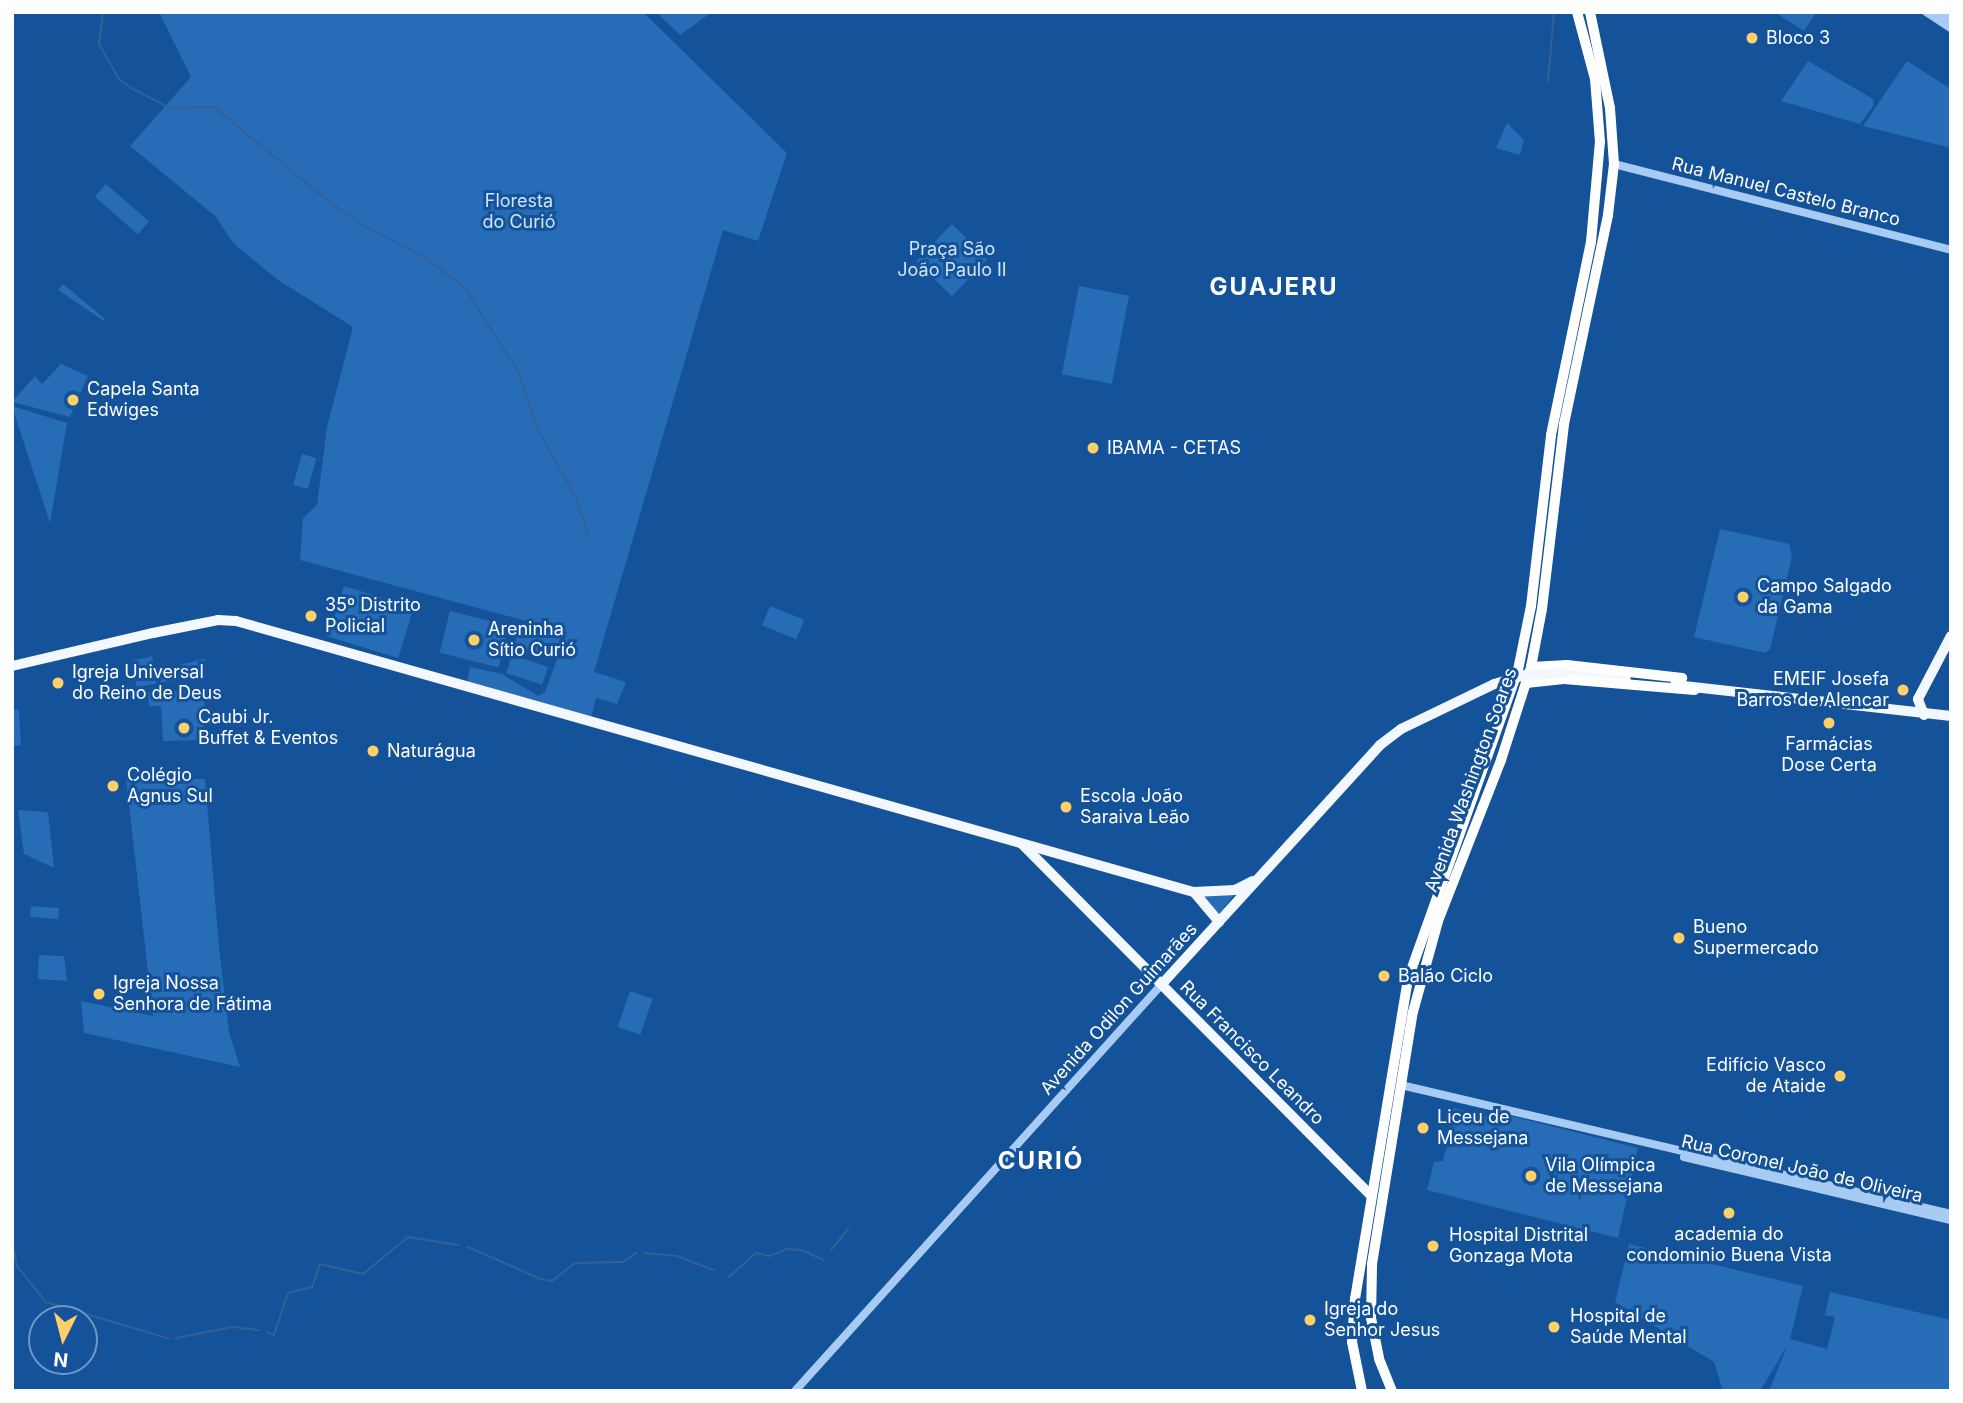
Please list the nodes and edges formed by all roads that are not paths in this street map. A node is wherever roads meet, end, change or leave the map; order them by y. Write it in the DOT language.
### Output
graph roads {
  1 [pos="1577,12"];
  2 [pos="1590,12"];
  3 [pos="1926,12"];
  4 [pos="1938,12"];
  5 [pos="1951,20"];
  6 [pos="1951,28"];
  7 [pos="1614,164"];
  8 [pos="1951,250"];
  9 [pos="1951,636"];
  10 [pos="12,666"];
  11 [pos="1531,667"];
  12 [pos="1678,682"];
  13 [pos="1526,683"];
  14 [pos="1695,690"];
  15 [pos="1758,694"];
  16 [pos="1918,699"];
  17 [pos="1886,710"];
  18 [pos="1924,715"];
  19 [pos="1951,716"];
  20 [pos="1022,844"];
  21 [pos="1049,852"];
  22 [pos="1040,862"];
  23 [pos="1253,881"];
  24 [pos="1194,892"];
  25 [pos="1219,922"];
  26 [pos="1162,984"];
  27 [pos="1401,1085"];
  28 [pos="1648,1145"];
  29 [pos="1371,1196"];
  30 [pos="1951,1214"];
  31 [pos="1951,1220"];
  32 [pos="795,1391"];
  33 [pos="1362,1391"];
  34 [pos="1392,1391"];
  1 -- 29 [label="highway, Avenida Washington Soares"];
  2 -- 7 [label="highway, Avenida Washington Soares"];
  3 -- 6 [label="street"];
  4 -- 5 [label="street"];
  7 -- 8 [label="street, Rua Manuel Castelo Branco"];
  7 -- 11 [label="highway, Avenida Washington Soares"];
  9 -- 16 [label="main road"];
  10 -- 20 [label="main road"];
  11 -- 12 [label="highway"];
  11 -- 13 [label="highway, Avenida Washington Soares"];
  12 -- 14 [label="main road"];
  12 -- 15 [label="main road"];
  12 -- 23 [label="main road, Avenida Odilon Guimarães, bridge"];
  13 -- 14 [label="highway"];
  13 -- 27 [label="highway, Avenida Washington Soares"];
  14 -- 15 [label="main road"];
  15 -- 17 [label="main road"];
  16 -- 17 [label="main road"];
  16 -- 18 [label="main road"];
  17 -- 18 [label="main road"];
  18 -- 19 [label="main road"];
  20 -- 21 [label="main road"];
  20 -- 22 [label="main road, Rua Francisco Leandro"];
  21 -- 22 [label="main road"];
  21 -- 24 [label="main road"];
  22 -- 26 [label="main road, Rua Francisco Leandro"];
  23 -- 24 [label="main road"];
  23 -- 25 [label="main road, Avenida Odilon Guimarães"];
  24 -- 25 [label="main road"];
  25 -- 26 [label="main road, Avenida Odilon Guimarães"];
  26 -- 29 [label="main road, Rua Francisco Leandro"];
  26 -- 32 [label="street, Avenida Odilon Guimarães"];
  27 -- 28 [label="street, Rua Coronel João de Oliveira"];
  27 -- 34 [label="highway, Avenida Washington Soares"];
  28 -- 30 [label="street, Rua Coronel João de Oliveira"];
  28 -- 31 [label="street, Rua Coronel João de Oliveira"];
  29 -- 33 [label="highway, Avenida Washington Soares"];
}
